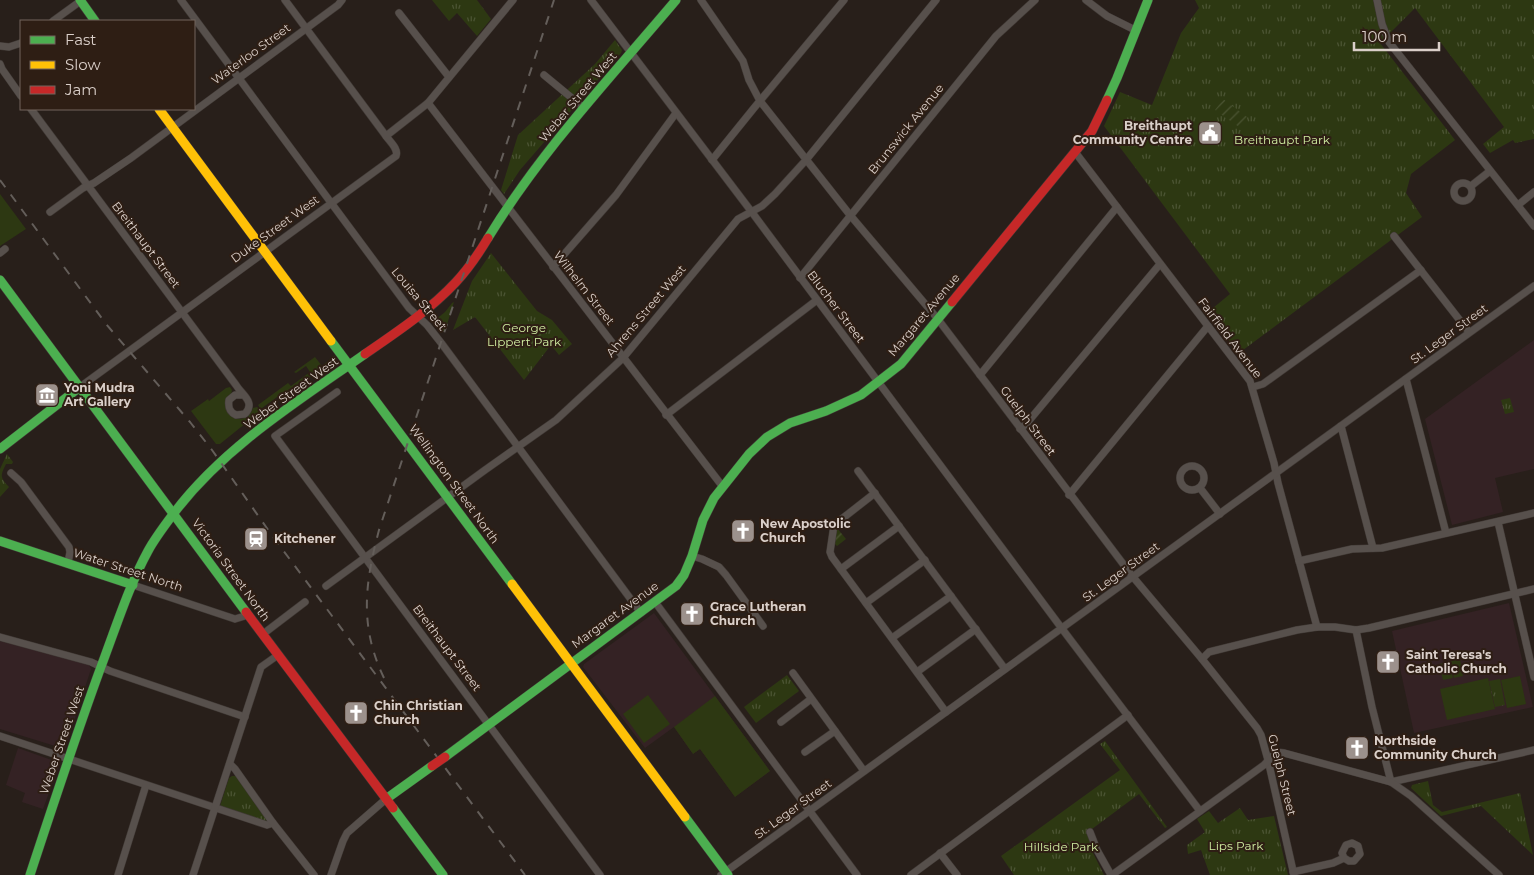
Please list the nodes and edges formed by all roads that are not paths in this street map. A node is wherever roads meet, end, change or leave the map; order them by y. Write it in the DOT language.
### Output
graph roads {
  1 [pos="81,0"];
  2 [pos="181,0"];
  3 [pos="285,0"];
  4 [pos="342,0"];
  5 [pos="513,0"];
  6 [pos="591,0"];
  7 [pos="676,0"];
  8 [pos="701,0"];
  9 [pos="844,0"];
  10 [pos="936,0"];
  11 [pos="1035,0"];
  12 [pos="1086,0"];
  13 [pos="1148,0"];
  14 [pos="1376,0"];
  15 [pos="399,13"];
  16 [pos="54,20"];
  17 [pos="94,20"];
  18 [pos="306,28"];
  19 [pos="1135,30"];
  20 [pos="20,43"];
  21 [pos="0,46"];
  22 [pos="631,54"];
  23 [pos="0,64"];
  24 [pos="544,75"];
  25 [pos="448,77"];
  26 [pos="238,78"];
  27 [pos="20,95"];
  28 [pos="760,101"];
  29 [pos="428,103"];
  30 [pos="584,108"];
  31 [pos="32,110"];
  32 [pos="160,110"];
  33 [pos="195,110"];
  34 [pos="195,110"];
  35 [pos="676,113"];
  36 [pos="172,127"];
  37 [pos="386,136"];
  38 [pos="1075,152"];
  39 [pos="712,160"];
  40 [pos="806,160"];
  41 [pos="1490,170"];
  42 [pos="88,186"];
  43 [pos="1471,186"];
  44 [pos="1534,192"];
  45 [pos="331,203"];
  46 [pos="1518,205"];
  47 [pos="508,207"];
  48 [pos="1117,208"];
  49 [pos="50,212"];
  50 [pos="751,212"];
  51 [pos="850,215"];
  52 [pos="1534,226"];
  53 [pos="1394,236"];
  54 [pos="265,252"];
  55 [pos="1160,264"];
  56 [pos="553,267"];
  57 [pos="1421,270"];
  58 [pos="800,278"];
  59 [pos="0,280"];
  60 [pos="1534,286"];
  61 [pos="816,300"];
  62 [pos="182,313"];
  63 [pos="417,316"];
  64 [pos="937,318"];
  65 [pos="1208,326"];
  66 [pos="1470,332"];
  67 [pos="623,358"];
  68 [pos="350,365"];
  69 [pos="980,376"];
  70 [pos="1406,379"];
  71 [pos="878,382"];
  72 [pos="80,387"];
  73 [pos="1253,387"];
  74 [pos="337,392"];
  75 [pos="242,395"];
  76 [pos="666,415"];
  77 [pos="1341,426"];
  78 [pos="1020,429"];
  79 [pos="275,436"];
  80 [pos="518,447"];
  81 [pos="0,449"];
  82 [pos="858,471"];
  83 [pos="11,473"];
  84 [pos="1276,473"];
  85 [pos="722,487"];
  86 [pos="1200,488"];
  87 [pos="875,493"];
  88 [pos="1069,494"];
  89 [pos="448,497"];
  90 [pos="173,513"];
  91 [pos="1534,513"];
  92 [pos="1220,514"];
  93 [pos="1498,522"];
  94 [pos="899,526"];
  95 [pos="1446,533"];
  96 [pos="0,542"];
  97 [pos="1373,548"];
  98 [pos="692,556"];
  99 [pos="365,558"];
  100 [pos="925,560"];
  101 [pos="1299,561"];
  102 [pos="68,564"];
  103 [pos="841,569"];
  104 [pos="1133,577"];
  105 [pos="133,585"];
  106 [pos="326,586"];
  107 [pos="1534,589"];
  108 [pos="1514,593"];
  109 [pos="951,596"];
  110 [pos="305,602"];
  111 [pos="655,602"];
  112 [pos="866,603"];
  113 [pos="641,613"];
  114 [pos="248,615"];
  115 [pos="763,626"];
  116 [pos="1317,627"];
  117 [pos="1061,628"];
  118 [pos="976,629"];
  119 [pos="1356,630"];
  120 [pos="263,634"];
  121 [pos="0,637"];
  122 [pos="892,638"];
  123 [pos="278,655"];
  124 [pos="1202,659"];
  125 [pos="571,663"];
  126 [pos="101,667"];
  127 [pos="1006,669"];
  128 [pos="917,672"];
  129 [pos="793,673"];
  130 [pos="1534,677"];
  131 [pos="812,700"];
  132 [pos="946,712"];
  133 [pos="1128,715"];
  134 [pos="245,717"];
  135 [pos="781,722"];
  136 [pos="488,724"];
  137 [pos="835,731"];
  138 [pos="0,736"];
  139 [pos="1534,750"];
  140 [pos="805,752"];
  141 [pos="69,758"];
  142 [pos="1268,760"];
  143 [pos="230,764"];
  144 [pos="864,771"];
  145 [pos="1391,782"];
  146 [pos="146,785"];
  147 [pos="386,799"];
  148 [pos="215,808"];
  149 [pos="809,810"];
  150 [pos="1200,811"];
  151 [pos="273,823"];
  152 [pos="1090,832"];
  153 [pos="940,853"];
  154 [pos="1344,858"];
  155 [pos="1294,873"];
  156 [pos="725,874"];
  157 [pos="30,875"];
  158 [pos="118,875"];
  159 [pos="193,875"];
  160 [pos="314,875"];
  161 [pos="331,875"];
  162 [pos="443,875"];
  163 [pos="600,875"];
  164 [pos="857,875"];
  165 [pos="911,875"];
  166 [pos="957,875"];
  167 [pos="1112,875"];
  168 [pos="1499,875"];
  1 -- 16 [label="street"];
  1 -- 17 [label="street"];
  2 -- 26 [label="street, Louisa Street"];
  3 -- 18 [label="street"];
  4 -- 18 [label="street, Waterloo Street"];
  5 -- 25 [label="street"];
  6 -- 22 [label="street, Blucher Street"];
  7 -- 22 [label="street, Weber Street West"];
  8 -- 28 [label="street, Guelph Street"];
  9 -- 28 [label="street"];
  10 -- 40 [label="street, Ahrens Street West"];
  11 -- 51 [label="street, Brunswick Avenue"];
  12 -- 19 [label="street"];
  13 -- 19 [label="street, Margaret Avenue"];
  14 -- 41 [label="street"];
  15 -- 25 [label="street"];
  18 -- 26 [label="street, Waterloo Street"];
  18 -- 37 [label="street"];
  19 -- 38 [label="street, Margaret Avenue"];
  20 -- 21 [label="street"];
  22 -- 30 [label="street, Weber Street West"];
  22 -- 35 [label="street, Blucher Street"];
  23 -- 27 [label="street"];
  24 -- 30 [label="street"];
  25 -- 29 [label="street"];
  26 -- 33 [label="street, Waterloo Street"];
  26 -- 45 [label="street, Louisa Street"];
  28 -- 39 [label="street"];
  28 -- 40 [label="street, Guelph Street"];
  29 -- 37 [label="street"];
  29 -- 47 [label="street, Wilhelm Street"];
  30 -- 47 [label="street, Weber Street West"];
  31 -- 42 [label="street, Breithaupt Street"];
  32 -- 36 [label="street, Wellington Street North"];
  34 -- 36 [label="street, Waterloo Street"];
  35 -- 39 [label="street, Blucher Street"];
  35 -- 56 [label="street"];
  36 -- 42 [label="street, Waterloo Street"];
  36 -- 54 [label="street, Wellington Street North"];
  37 -- 45 [label="street, Duke Street West"];
  38 -- 48 [label="street, Fairfield Avenue"];
  38 -- 64 [label="street, Margaret Avenue"];
  39 -- 50 [label="street, Blucher Street"];
  40 -- 50 [label="street, Ahrens Street West"];
  40 -- 51 [label="street, Guelph Street"];
  41 -- 43 [label="street"];
  41 -- 46 [label="street"];
  42 -- 49 [label="street, Waterloo Street"];
  42 -- 62 [label="street, Breithaupt Street"];
  44 -- 46 [label="street"];
  45 -- 54 [label="street, Duke Street West"];
  45 -- 63 [label="street, Louisa Street"];
  46 -- 52 [label="street"];
  47 -- 56 [label="street, Wilhelm Street"];
  47 -- 63 [label="street, Weber Street West"];
  48 -- 55 [label="street, Fairfield Avenue"];
  48 -- 69 [label="street"];
  50 -- 58 [label="street, Blucher Street"];
  50 -- 67 [label="street, Ahrens Street West"];
  51 -- 58 [label="street, Brunswick Avenue"];
  51 -- 64 [label="street, Guelph Street"];
  53 -- 57 [label="street"];
  54 -- 62 [label="street, Duke Street West"];
  54 -- 68 [label="street, Wellington Street North"];
  55 -- 65 [label="street, Fairfield Avenue"];
  55 -- 78 [label="street"];
  56 -- 67 [label="street, Wilhelm Street"];
  57 -- 66 [label="street"];
  57 -- 73 [label="street"];
  58 -- 61 [label="street, Blucher Street"];
  59 -- 72 [label="street, Victoria Street North"];
  60 -- 66 [label="street, St. Leger Street"];
  61 -- 71 [label="street, Blucher Street"];
  61 -- 76 [label="street"];
  62 -- 72 [label="street, Duke Street West"];
  62 -- 75 [label="street, Breithaupt Street"];
  63 -- 68 [label="street, Weber Street West"];
  63 -- 80 [label="street, Louisa Street"];
  64 -- 69 [label="street, Guelph Street"];
  64 -- 71 [label="street, Margaret Avenue"];
  65 -- 73 [label="street, Fairfield Avenue"];
  65 -- 88 [label="street"];
  66 -- 70 [label="street, St. Leger Street"];
  67 -- 76 [label="street, Wilhelm Street"];
  67 -- 80 [label="street, Ahrens Street West"];
  68 -- 89 [label="street, Wellington Street North"];
  68 -- 90 [label="street, Weber Street West"];
  69 -- 78 [label="street, Guelph Street"];
  70 -- 77 [label="street, St. Leger Street"];
  70 -- 95 [label="street"];
  71 -- 85 [label="street, Margaret Avenue"];
  71 -- 117 [label="street, Blucher Street"];
  72 -- 81 [label="street, Duke Street West"];
  72 -- 90 [label="street, Victoria Street North"];
  73 -- 84 [label="street, Fairfield Avenue"];
  74 -- 79 [label="street, Weber Street West"];
  76 -- 85 [label="street, Wilhelm Street"];
  77 -- 84 [label="street, St. Leger Street"];
  77 -- 97 [label="street"];
  78 -- 88 [label="street, Guelph Street"];
  79 -- 99 [label="street, Breithaupt Street"];
  80 -- 89 [label="street, Ahrens Street West"];
  80 -- 113 [label="street, Louisa Street"];
  82 -- 87 [label="street"];
  83 -- 102 [label="street"];
  84 -- 92 [label="street, St. Leger Street"];
  84 -- 101 [label="street, Fairfield Avenue"];
  85 -- 98 [label="street, Margaret Avenue"];
  86 -- 92 [label="street"];
  87 -- 94 [label="street"];
  87 -- 103 [label="street"];
  88 -- 104 [label="street, Guelph Street"];
  89 -- 99 [label="street, Ahrens Street West"];
  89 -- 125 [label="street, Wellington Street North"];
  90 -- 105 [label="street, Weber Street West"];
  90 -- 114 [label="street, Victoria Street North"];
  91 -- 93 [label="street"];
  92 -- 104 [label="street, St. Leger Street"];
  93 -- 95 [label="street"];
  93 -- 108 [label="street"];
  94 -- 100 [label="street"];
  94 -- 103 [label="street"];
  95 -- 97 [label="street"];
  96 -- 102 [label="street, Water Street North"];
  97 -- 101 [label="street"];
  98 -- 111 [label="street, Margaret Avenue"];
  98 -- 115 [label="street"];
  99 -- 106 [label="street, Ahrens Street West"];
  99 -- 136 [label="street, Breithaupt Street"];
  100 -- 109 [label="street"];
  100 -- 112 [label="street"];
  101 -- 116 [label="street, Fairfield Avenue"];
  102 -- 105 [label="street, Water Street North"];
  103 -- 112 [label="street"];
  104 -- 117 [label="street, St. Leger Street"];
  104 -- 124 [label="street, Guelph Street"];
  105 -- 114 [label="street, Water Street North"];
  105 -- 126 [label="street, Weber Street West"];
  107 -- 108 [label="street"];
  108 -- 119 [label="street"];
  108 -- 130 [label="street"];
  109 -- 118 [label="street"];
  109 -- 122 [label="street"];
  110 -- 120 [label="street"];
  111 -- 113 [label="street, Margaret Avenue"];
  111 -- 149 [label="street"];
  112 -- 122 [label="street"];
  113 -- 125 [label="street, Margaret Avenue"];
  114 -- 120 [label="street, Victoria Street North"];
  116 -- 119 [label="street"];
  116 -- 124 [label="street"];
  117 -- 127 [label="street, St. Leger Street"];
  117 -- 133 [label="street, Blucher Street"];
  118 -- 127 [label="street"];
  118 -- 128 [label="street"];
  119 -- 145 [label="street"];
  120 -- 123 [label="street, Victoria Street North"];
  121 -- 126 [label="street"];
  122 -- 128 [label="street"];
  123 -- 134 [label="street"];
  123 -- 147 [label="street, Victoria Street North"];
  124 -- 142 [label="street, Guelph Street"];
  125 -- 136 [label="street, Margaret Avenue"];
  125 -- 156 [label="street, Wellington Street North"];
  126 -- 134 [label="street"];
  126 -- 141 [label="street, Weber Street West"];
  127 -- 132 [label="street, St. Leger Street"];
  128 -- 132 [label="street"];
  129 -- 131 [label="street"];
  131 -- 135 [label="street"];
  131 -- 137 [label="street"];
  132 -- 144 [label="street, St. Leger Street"];
  133 -- 150 [label="street, Blucher Street"];
  133 -- 153 [label="street"];
  134 -- 143 [label="street"];
  136 -- 147 [label="street, Margaret Avenue, bridge"];
  136 -- 163 [label="street, Breithaupt Street"];
  137 -- 140 [label="street"];
  137 -- 144 [label="street"];
  138 -- 141 [label="street"];
  139 -- 145 [label="street"];
  141 -- 146 [label="street"];
  141 -- 157 [label="street, Weber Street West"];
  142 -- 145 [label="street"];
  142 -- 150 [label="street"];
  142 -- 155 [label="street, Guelph Street"];
  143 -- 148 [label="street"];
  143 -- 151 [label="street"];
  144 -- 149 [label="street, St. Leger Street"];
  145 -- 168 [label="street"];
  146 -- 148 [label="street"];
  146 -- 158 [label="street"];
  147 -- 161 [label="street, Margaret Avenue"];
  147 -- 162 [label="street, Victoria Street North"];
  148 -- 151 [label="street"];
  148 -- 159 [label="street"];
  149 -- 156 [label="street, St. Leger Street"];
  149 -- 164 [label="street"];
  150 -- 167 [label="street"];
  151 -- 160 [label="street"];
  152 -- 167 [label="street"];
  153 -- 165 [label="street"];
  153 -- 166 [label="street"];
  154 -- 155 [label="street"];
}
